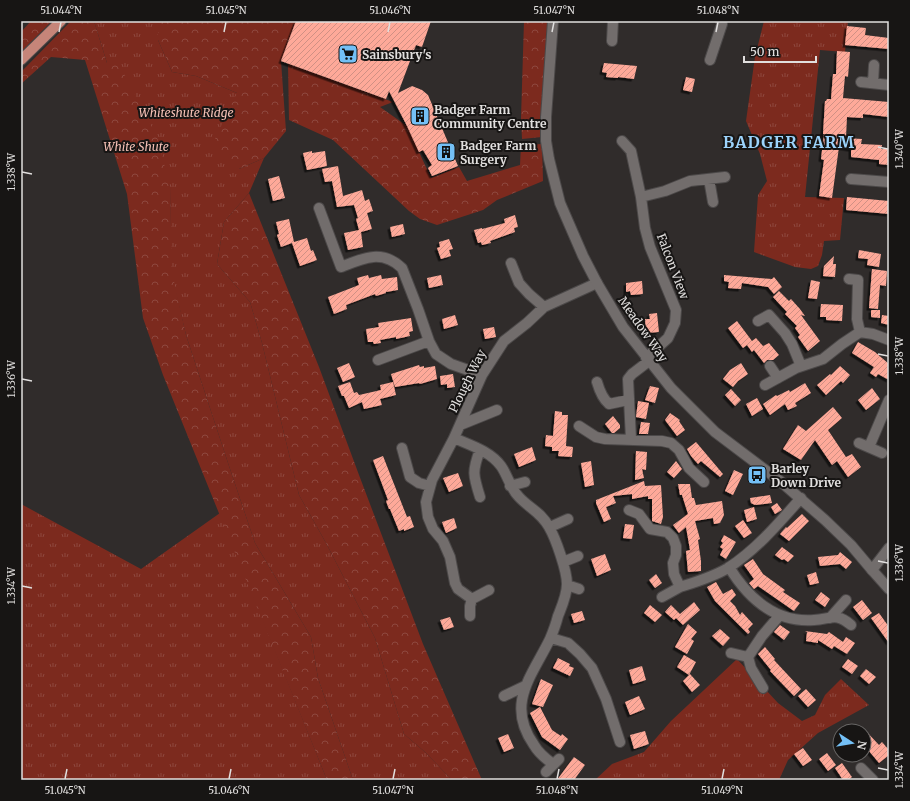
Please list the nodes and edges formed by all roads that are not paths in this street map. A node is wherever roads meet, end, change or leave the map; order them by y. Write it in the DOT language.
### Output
graph roads {
  1 [pos="61,21"];
  2 [pos="553,21"];
  3 [pos="613,21"];
  4 [pos="721,21"];
  5 [pos="612,41"];
  6 [pos="21,60"];
  7 [pos="710,60"];
  8 [pos="874,64"];
  9 [pos="860,82"];
  10 [pos="873,83"];
  11 [pos="889,85"];
  12 [pos="622,141"];
  13 [pos="725,177"];
  14 [pos="709,179"];
  15 [pos="851,179"];
  16 [pos="889,182"];
  17 [pos="641,197"];
  18 [pos="713,202"];
  19 [pos="319,208"];
  20 [pos="511,263"];
  21 [pos="849,279"];
  22 [pos="597,283"];
  23 [pos="544,307"];
  24 [pos="758,322"];
  25 [pos="860,332"];
  26 [pos="889,340"];
  27 [pos="429,341"];
  28 [pos="378,360"];
  29 [pos="647,360"];
  30 [pos="770,366"];
  31 [pos="801,366"];
  32 [pos="482,375"];
  33 [pos="778,378"];
  34 [pos="597,382"];
  35 [pos="765,385"];
  36 [pos="628,400"];
  37 [pos="889,400"];
  38 [pos="497,410"];
  39 [pos="460,425"];
  40 [pos="579,426"];
  41 [pos="454,438"];
  42 [pos="630,439"];
  43 [pos="859,442"];
  44 [pos="402,448"];
  45 [pos="869,448"];
  46 [pos="480,450"];
  47 [pos="882,453"];
  48 [pos="525,482"];
  49 [pos="704,482"];
  50 [pos="430,486"];
  51 [pos="510,486"];
  52 [pos="480,497"];
  53 [pos="801,498"];
  54 [pos="629,510"];
  55 [pos="568,520"];
  56 [pos="550,527"];
  57 [pos="889,548"];
  58 [pos="578,556"];
  59 [pos="562,562"];
  60 [pos="729,567"];
  61 [pos="872,570"];
  62 [pos="568,585"];
  63 [pos="680,588"];
  64 [pos="579,589"];
  65 [pos="889,589"];
  66 [pos="489,590"];
  67 [pos="662,597"];
  68 [pos="472,599"];
  69 [pos="846,600"];
  70 [pos="780,615"];
  71 [pos="470,616"];
  72 [pos="830,618"];
  73 [pos="851,625"];
  74 [pos="551,638"];
  75 [pos="731,653"];
  76 [pos="748,657"];
  77 [pos="525,686"];
  78 [pos="763,688"];
  79 [pos="504,696"];
  80 [pos="620,742"];
  81 [pos="553,765"];
  82 [pos="862,768"];
  83 [pos="873,780"];
  1 -- 6 [label="main road"];
  2 -- 22 [label="street, Meadow Way"];
  3 -- 5 [label="street"];
  4 -- 7 [label="street"];
  8 -- 10 [label="street"];
  9 -- 10 [label="street"];
  10 -- 11 [label="street"];
  12 -- 17 [label="street, Falcon View"];
  13 -- 14 [label="street"];
  14 -- 17 [label="street"];
  14 -- 18 [label="street"];
  15 -- 16 [label="street"];
  17 -- 29 [label="street, Falcon View"];
  19 -- 27 [label="street"];
  20 -- 23 [label="street"];
  21 -- 25 [label="street"];
  22 -- 23 [label="street, Plough Way"];
  22 -- 29 [label="street, Meadow Way"];
  23 -- 32 [label="street, Plough Way"];
  24 -- 31 [label="street"];
  25 -- 26 [label="street"];
  25 -- 31 [label="street"];
  27 -- 28 [label="street"];
  27 -- 32 [label="street"];
  29 -- 36 [label="street, Falcon View"];
  29 -- 53 [label="street, Meadow Way"];
  30 -- 33 [label="street"];
  31 -- 33 [label="street"];
  32 -- 39 [label="street, Plough Way"];
  33 -- 35 [label="street"];
  34 -- 36 [label="street"];
  36 -- 42 [label="street, Falcon View"];
  37 -- 45 [label="street"];
  38 -- 39 [label="street, Plough Way"];
  39 -- 41 [label="street, Plough Way"];
  40 -- 42 [label="street"];
  41 -- 46 [label="street"];
  41 -- 50 [label="street, Plough Way"];
  42 -- 49 [label="street"];
  43 -- 45 [label="street"];
  44 -- 50 [label="street"];
  45 -- 47 [label="street"];
  46 -- 51 [label="street"];
  46 -- 52 [label="street"];
  48 -- 51 [label="street"];
  50 -- 68 [label="street, Plough Way"];
  51 -- 56 [label="street"];
  53 -- 60 [label="street"];
  53 -- 61 [label="street, Meadow Way"];
  54 -- 63 [label="street"];
  55 -- 56 [label="street"];
  56 -- 59 [label="street"];
  57 -- 61 [label="street"];
  58 -- 59 [label="street"];
  59 -- 62 [label="street"];
  60 -- 63 [label="street"];
  60 -- 70 [label="street"];
  61 -- 65 [label="street, Meadow Way"];
  62 -- 64 [label="street"];
  62 -- 74 [label="street"];
  63 -- 67 [label="street"];
  66 -- 68 [label="street"];
  68 -- 71 [label="street"];
  69 -- 72 [label="street"];
  70 -- 72 [label="street"];
  70 -- 76 [label="street"];
  72 -- 73 [label="street"];
  74 -- 77 [label="street"];
  74 -- 80 [label="street"];
  75 -- 76 [label="street"];
  76 -- 78 [label="street"];
  77 -- 79 [label="street"];
  77 -- 81 [label="street"];
  82 -- 83 [label="street"];
}
